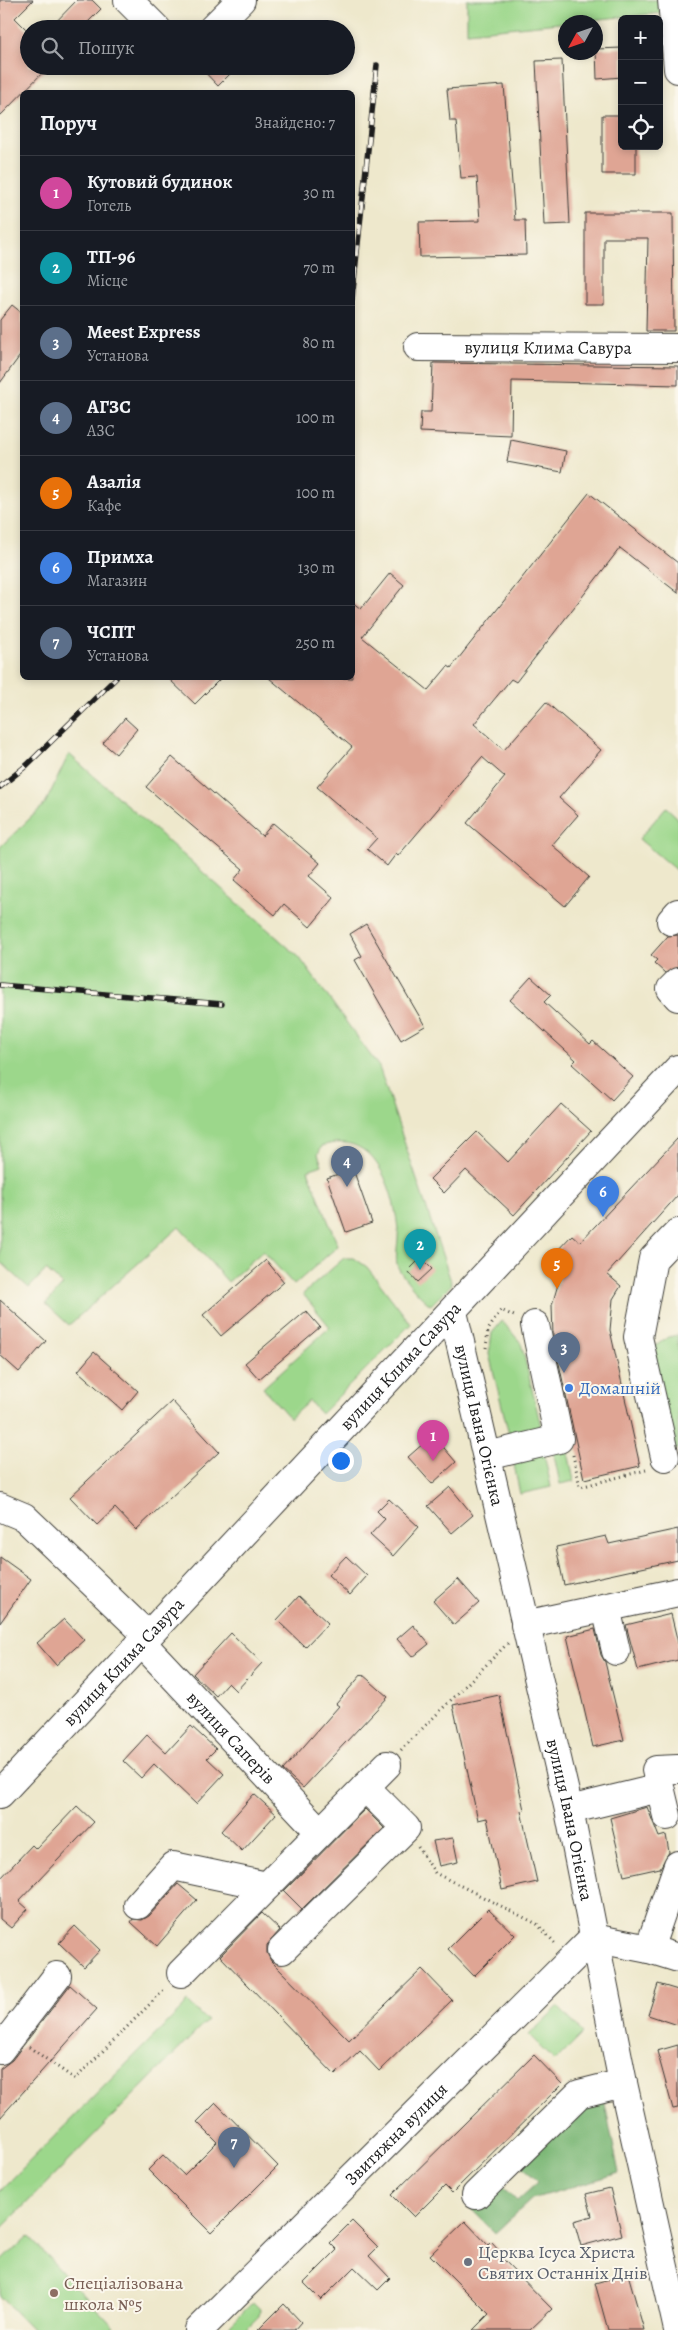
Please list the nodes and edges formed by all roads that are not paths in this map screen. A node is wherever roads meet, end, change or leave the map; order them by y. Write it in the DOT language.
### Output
graph roads {
  1 [pos="128,0"];
  2 [pos="241,0"];
  3 [pos="672,0"];
  4 [pos="148,20"];
  5 [pos="221,20"];
  6 [pos="678,69"];
  7 [pos="418,347"];
  8 [pos="678,348"];
  9 [pos="678,982"];
  10 [pos="678,997"];
  11 [pos="678,1069"];
  12 [pos="678,1233"];
  13 [pos="453,1312"];
  14 [pos="536,1325"];
  15 [pos="486,1456"];
  16 [pos="665,1457"];
  17 [pos="0,1507"];
  18 [pos="678,1592"];
  19 [pos="606,1608"];
  20 [pos="525,1625"];
  21 [pos="145,1640"];
  22 [pos="616,1651"];
  23 [pos="387,1765"];
  24 [pos="669,1779"];
  25 [pos="365,1787"];
  26 [pos="0,1794"];
  27 [pos="569,1810"];
  28 [pos="667,1816"];
  29 [pos="320,1832"];
  30 [pos="678,1865"];
  31 [pos="267,1886"];
  32 [pos="138,1905"];
  33 [pos="593,1938"];
  34 [pos="649,1949"];
  35 [pos="282,1950"];
  36 [pos="678,1958"];
  37 [pos="181,1973"];
  38 [pos="57,1976"];
  39 [pos="4,2037"];
  40 [pos="623,2083"];
  41 [pos="476,2195"];
  42 [pos="199,2330"];
  43 [pos="678,2330"];
  1 -- 4 [label="street"];
  2 -- 5 [label="street"];
  3 -- 6 [label="street"];
  7 -- 8 [label="street, вулиця Клима Савура"];
  9 -- 10 [label="street"];
  11 -- 13 [label="street, вулиця Клима Савура"];
  12 -- 16 [label="street"];
  13 -- 15 [label="street, вулиця Івана Огієнка"];
  13 -- 21 [label="street, вулиця Клима Савура"];
  14 -- 15 [label="street"];
  15 -- 20 [label="street, вулиця Івана Огієнка"];
  17 -- 21 [label="street, вулиця Саперів"];
  18 -- 19 [label="street"];
  19 -- 20 [label="street"];
  19 -- 22 [label="street"];
  20 -- 27 [label="street, вулиця Івана Огієнка"];
  21 -- 26 [label="street, вулиця Клима Савура"];
  21 -- 29 [label="street, вулиця Саперів"];
  23 -- 25 [label="street"];
  24 -- 27 [label="street"];
  24 -- 28 [label="street"];
  25 -- 29 [label="street"];
  25 -- 35 [label="street"];
  27 -- 33 [label="street, вулиця Івана Огієнка"];
  29 -- 31 [label="street"];
  30 -- 34 [label="street"];
  31 -- 32 [label="street"];
  31 -- 37 [label="street"];
  33 -- 34 [label="street"];
  33 -- 40 [label="street, вулиця Івана Огієнка"];
  33 -- 42 [label="street, Звитяжна вулиця"];
  34 -- 36 [label="street"];
  38 -- 39 [label="street"];
  40 -- 41 [label="street"];
  40 -- 43 [label="street, вулиця Івана Огієнка"];
}
